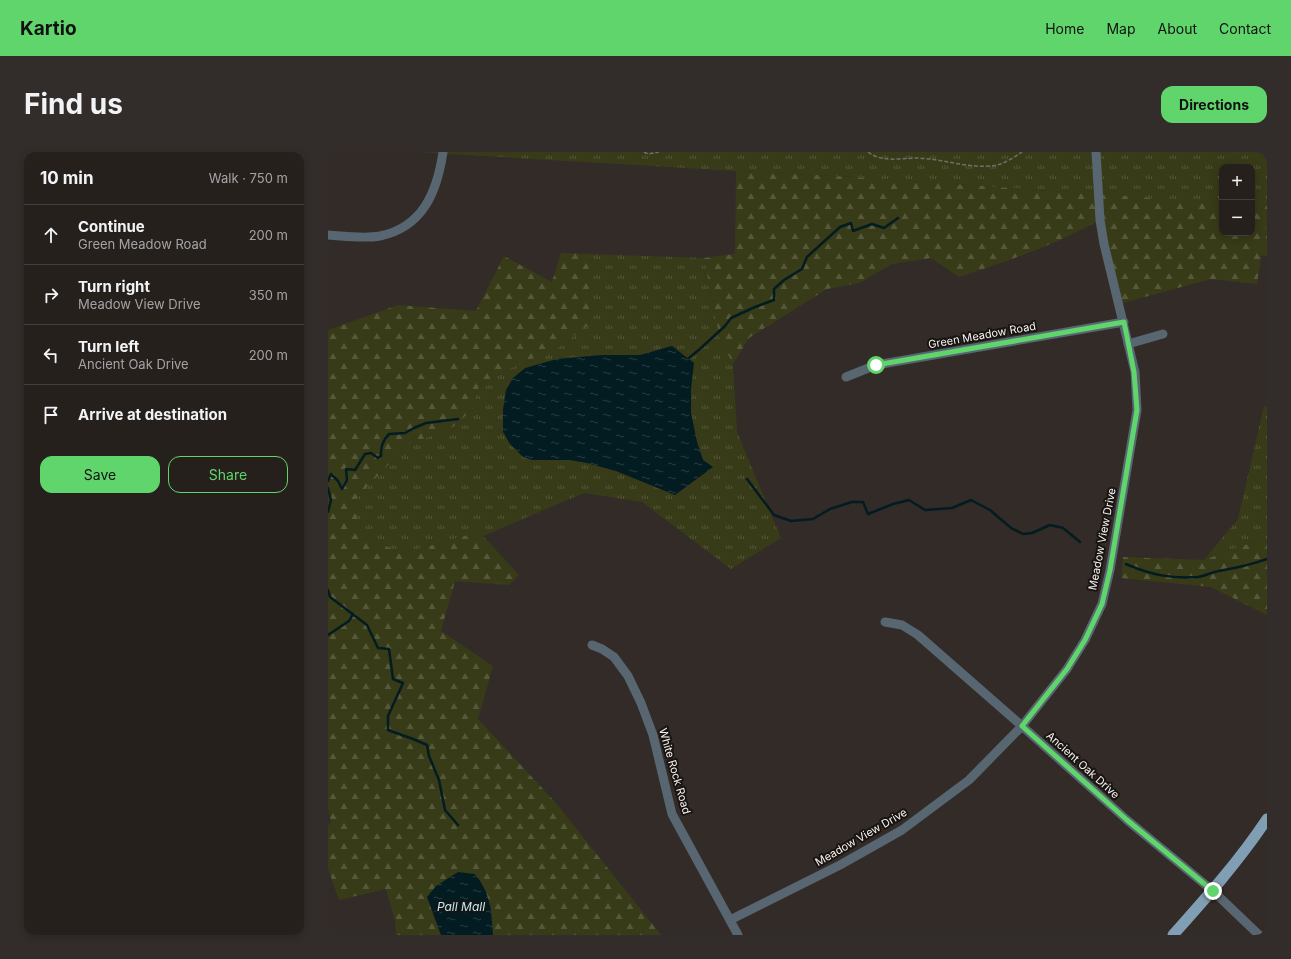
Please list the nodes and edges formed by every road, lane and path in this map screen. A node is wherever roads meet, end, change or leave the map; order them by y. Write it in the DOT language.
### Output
graph roads {
  1 [pos="444,152"];
  2 [pos="644,152"];
  3 [pos="659,152"];
  4 [pos="868,152"];
  5 [pos="1022,152"];
  6 [pos="1096,152"];
  7 [pos="328,235"];
  8 [pos="1124,322"];
  9 [pos="1163,334"];
  10 [pos="1128,344"];
  11 [pos="846,377"];
  12 [pos="885,622"];
  13 [pos="592,645"];
  14 [pos="1022,726"];
  15 [pos="1267,819"];
  16 [pos="1213,891"];
  17 [pos="730,920"];
  18 [pos="738,935"];
  19 [pos="1173,935"];
  20 [pos="1259,935"];
  1 -- 7 [label="street"];
  2 -- 3 [label="path"];
  4 -- 5 [label="path"];
  6 -- 8 [label="street, Meadow View Drive"];
  8 -- 10 [label="street, Meadow View Drive"];
  8 -- 11 [label="street, Green Meadow Road"];
  9 -- 10 [label="street"];
  10 -- 14 [label="street, Meadow View Drive"];
  12 -- 14 [label="street, Ancient Oak Drive"];
  13 -- 17 [label="street, White Rock Road"];
  14 -- 16 [label="street, Ancient Oak Drive"];
  14 -- 17 [label="street, Meadow View Drive"];
  15 -- 16 [label="main road"];
  16 -- 19 [label="main road"];
  16 -- 20 [label="street, Ancient Oak Drive"];
  17 -- 18 [label="street, White Rock Road"];
}
